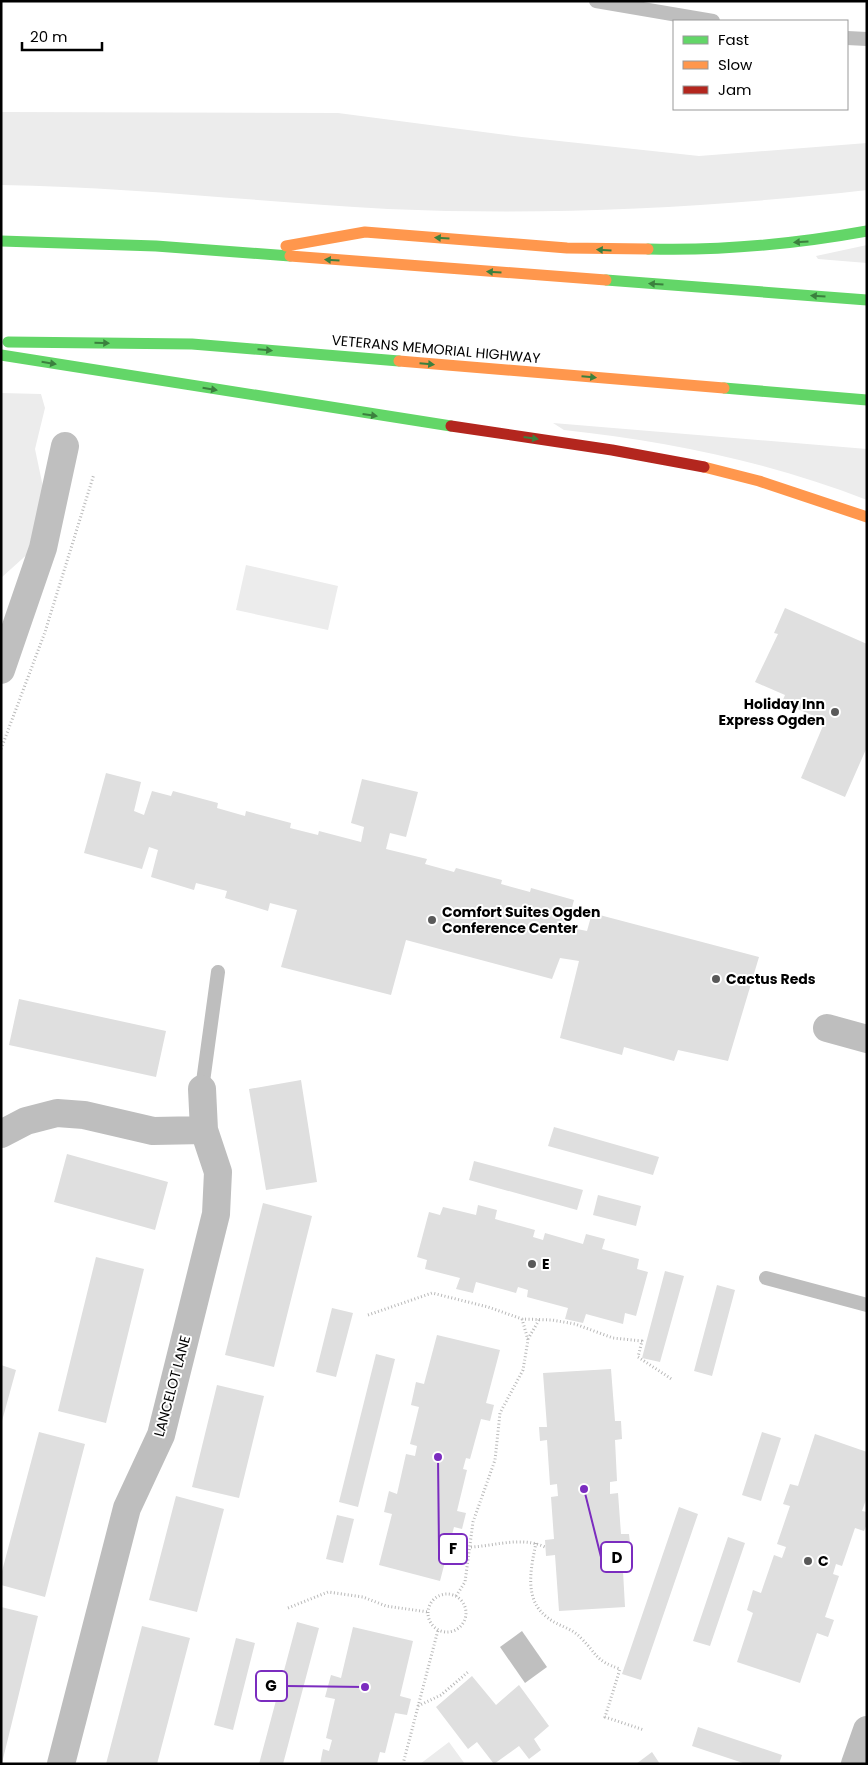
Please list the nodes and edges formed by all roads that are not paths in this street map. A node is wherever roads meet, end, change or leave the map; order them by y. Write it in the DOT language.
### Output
graph roads {
  1 [pos="596,1"];
  2 [pos="707,20"];
  3 [pos="848,38"];
  4 [pos="867,39"];
  5 [pos="867,231"];
  6 [pos="1,241"];
  7 [pos="244,253"];
  8 [pos="867,300"];
  9 [pos="1,342"];
  10 [pos="1,355"];
  11 [pos="867,400"];
  12 [pos="867,517"];
  13 [pos="218,972"];
  14 [pos="827,1028"];
  15 [pos="867,1039"];
  16 [pos="202,1089"];
  17 [pos="204,1130"];
  18 [pos="1,1134"];
  19 [pos="766,1278"];
  20 [pos="867,1305"];
  21 [pos="867,1730"];
  22 [pos="60,1764"];
  23 [pos="855,1764"];
  1 -- 2 [label="lane"];
  3 -- 4 [label="lane"];
  5 -- 7 [label="highway, one-way"];
  6 -- 7 [label="highway"];
  8 -- 7 [label="highway, one-way"];
  9 -- 11 [label="highway, VETERANS MEMORIAL HIGHWAY, one-way"];
  10 -- 12 [label="highway, one-way"];
  13 -- 16 [label="lane"];
  14 -- 15 [label="street"];
  16 -- 17 [label="street, LANCELOT LANE"];
  17 -- 18 [label="street"];
  17 -- 22 [label="street, LANCELOT LANE"];
  19 -- 20 [label="lane"];
  21 -- 23 [label="street"];
}
